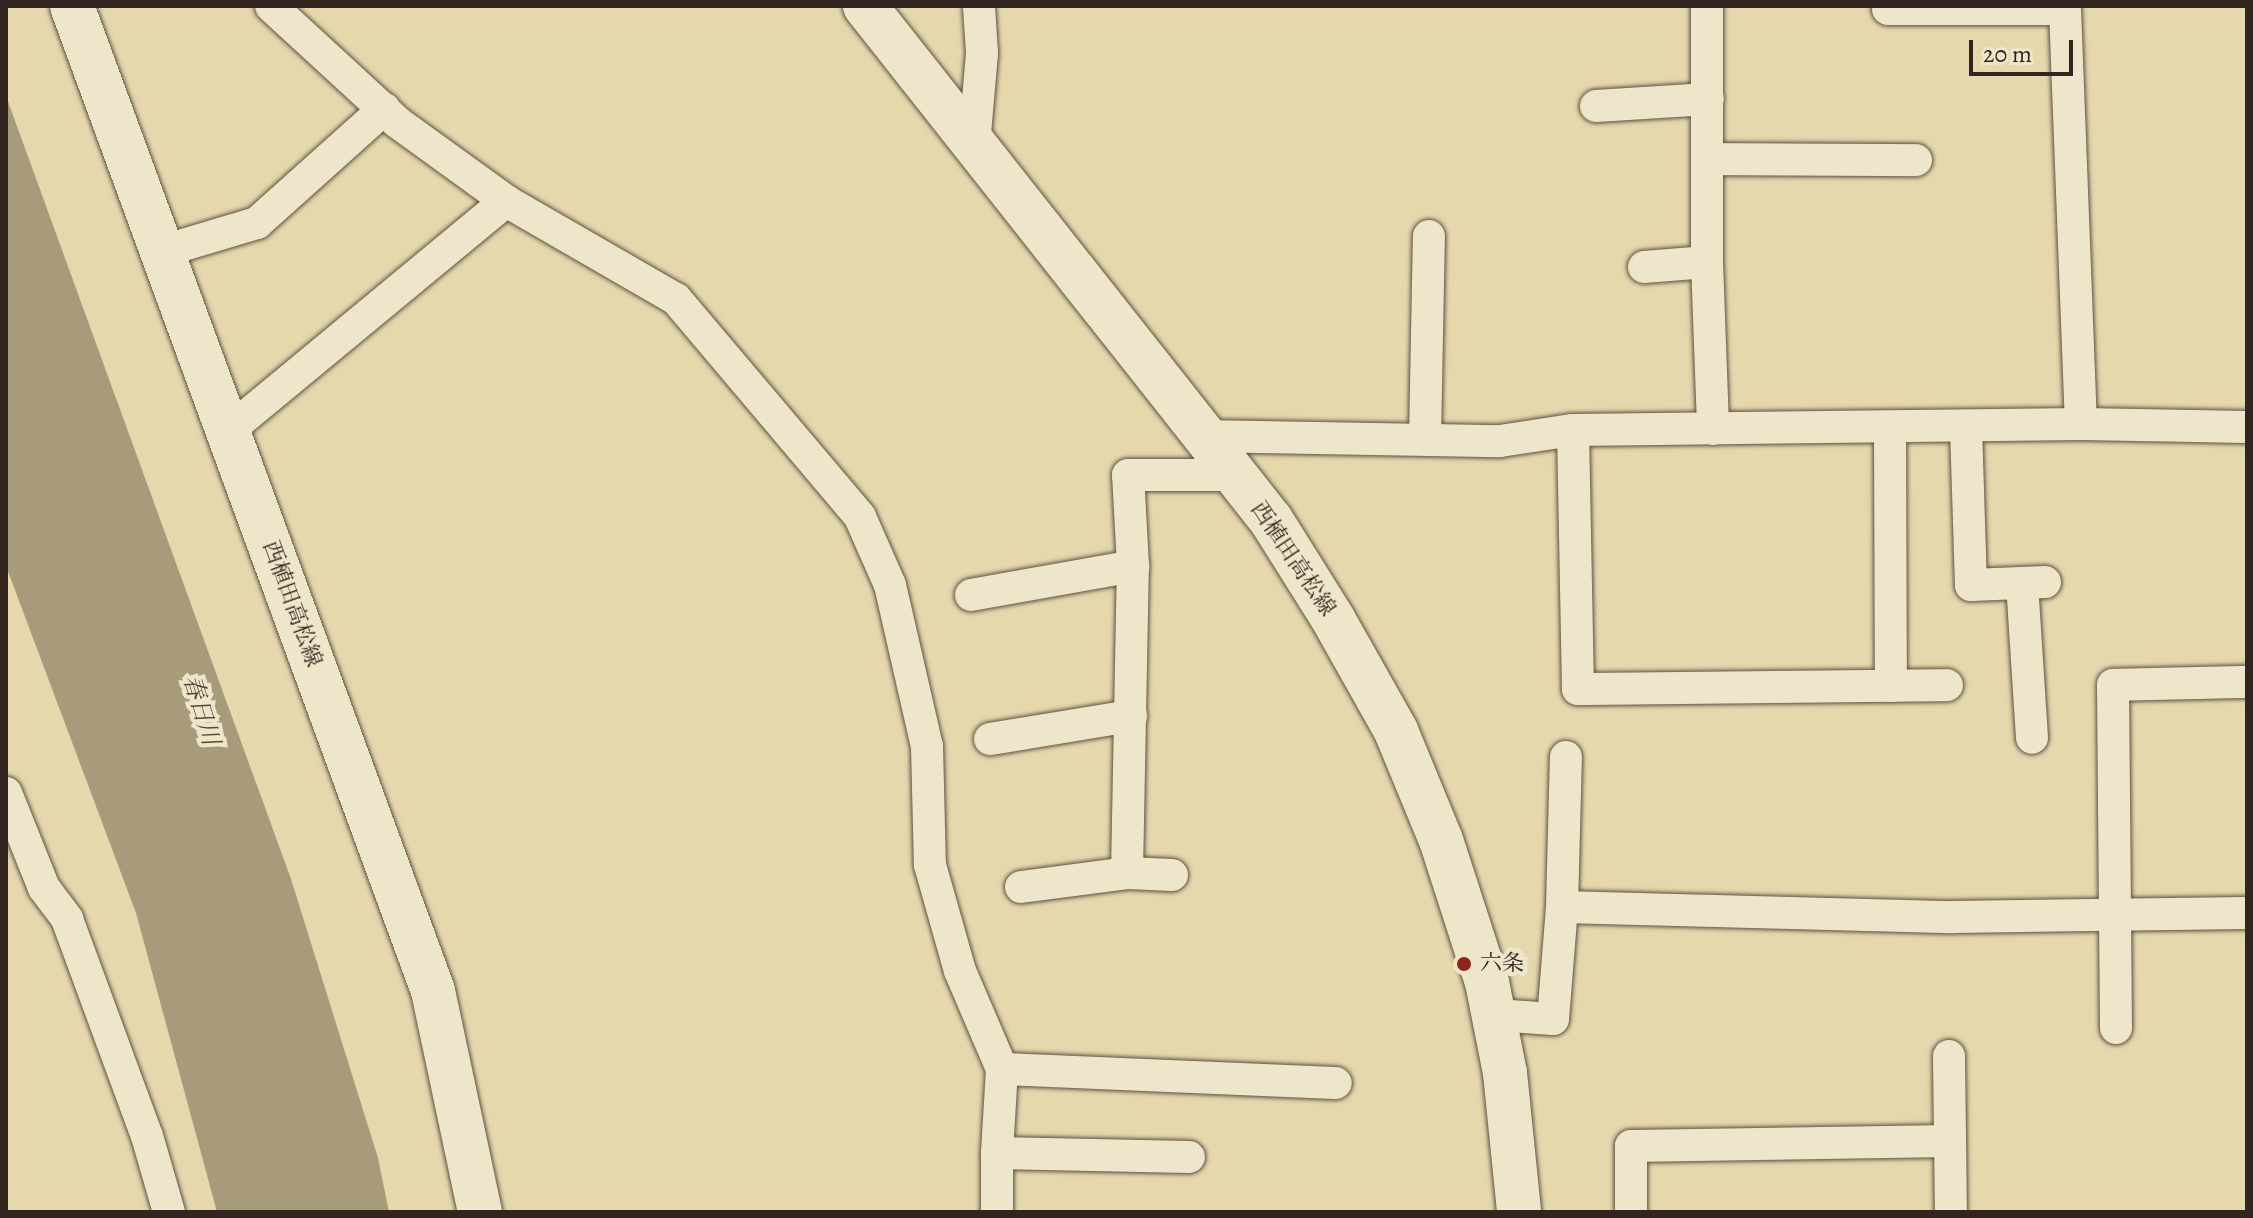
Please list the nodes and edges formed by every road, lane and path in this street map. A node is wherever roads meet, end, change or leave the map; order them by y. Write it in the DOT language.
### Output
graph roads {
  1 [pos="72,6"];
  2 [pos="271,6"];
  3 [pos="865,6"];
  4 [pos="979,6"];
  5 [pos="1707,6"];
  6 [pos="1888,9"];
  7 [pos="1708,99"];
  8 [pos="1596,106"];
  9 [pos="384,109"];
  10 [pos="974,145"];
  11 [pos="1708,159"];
  12 [pos="1916,160"];
  13 [pos="506,201"];
  14 [pos="1429,236"];
  15 [pos="163,251"];
  16 [pos="1707,262"];
  17 [pos="1644,267"];
  18 [pos="2081,424"];
  19 [pos="1966,427"];
  20 [pos="2247,427"];
  21 [pos="1890,428"];
  22 [pos="1713,429"];
  23 [pos="1573,430"];
  24 [pos="228,431"];
  25 [pos="1203,436"];
  26 [pos="1425,439"];
  27 [pos="1234,475"];
  28 [pos="1133,566"];
  29 [pos="971,595"];
  30 [pos="2247,682"];
  31 [pos="1947,685"];
  32 [pos="1891,686"];
  33 [pos="1131,716"];
  34 [pos="2032,738"];
  35 [pos="990,739"];
  36 [pos="1566,757"];
  37 [pos="6,793"];
  38 [pos="1127,873"];
  39 [pos="1172,875"];
  40 [pos="1021,887"];
  41 [pos="1562,907"];
  42 [pos="2247,913"];
  43 [pos="2116,915"];
  44 [pos="1495,1015"];
  45 [pos="2116,1028"];
  46 [pos="1949,1056"];
  47 [pos="1002,1069"];
  48 [pos="1336,1083"];
  49 [pos="1950,1141"];
  50 [pos="997,1153"];
  51 [pos="1189,1157"];
  52 [pos="169,1212"];
  53 [pos="480,1212"];
  54 [pos="997,1212"];
  55 [pos="1519,1212"];
  56 [pos="1631,1212"];
  57 [pos="1951,1212"];
  1 -- 15 [label="main road, 西植田高松線"];
  2 -- 9 [label="street"];
  3 -- 10 [label="main road, 西植田高松線"];
  4 -- 10 [label="street"];
  5 -- 7 [label="street"];
  6 -- 18 [label="street"];
  7 -- 8 [label="street"];
  7 -- 11 [label="street"];
  9 -- 13 [label="street"];
  9 -- 15 [label="street"];
  10 -- 25 [label="main road, 西植田高松線"];
  11 -- 12 [label="street"];
  11 -- 16 [label="street"];
  13 -- 24 [label="street"];
  13 -- 47 [label="street"];
  14 -- 26 [label="street"];
  15 -- 24 [label="main road, 西植田高松線"];
  16 -- 17 [label="street"];
  16 -- 22 [label="street"];
  18 -- 19 [label="street"];
  18 -- 20 [label="street"];
  19 -- 21 [label="street"];
  19 -- 34 [label="street"];
  21 -- 22 [label="street"];
  21 -- 32 [label="street"];
  22 -- 23 [label="street"];
  23 -- 26 [label="street"];
  23 -- 32 [label="street"];
  24 -- 53 [label="main road, 西植田高松線"];
  25 -- 26 [label="street"];
  25 -- 27 [label="main road, 西植田高松線"];
  27 -- 28 [label="street"];
  27 -- 44 [label="main road, 西植田高松線"];
  28 -- 29 [label="street"];
  28 -- 33 [label="street"];
  30 -- 43 [label="street"];
  31 -- 32 [label="street"];
  33 -- 35 [label="street"];
  33 -- 38 [label="street"];
  36 -- 41 [label="street"];
  37 -- 52 [label="street"];
  38 -- 39 [label="street"];
  38 -- 40 [label="street"];
  41 -- 43 [label="street"];
  41 -- 44 [label="street"];
  42 -- 43 [label="street"];
  43 -- 45 [label="street"];
  44 -- 55 [label="main road, 西植田高松線"];
  46 -- 49 [label="street"];
  47 -- 48 [label="street"];
  47 -- 50 [label="street"];
  49 -- 56 [label="street"];
  49 -- 57 [label="street"];
  50 -- 51 [label="street"];
  50 -- 54 [label="street"];
}
